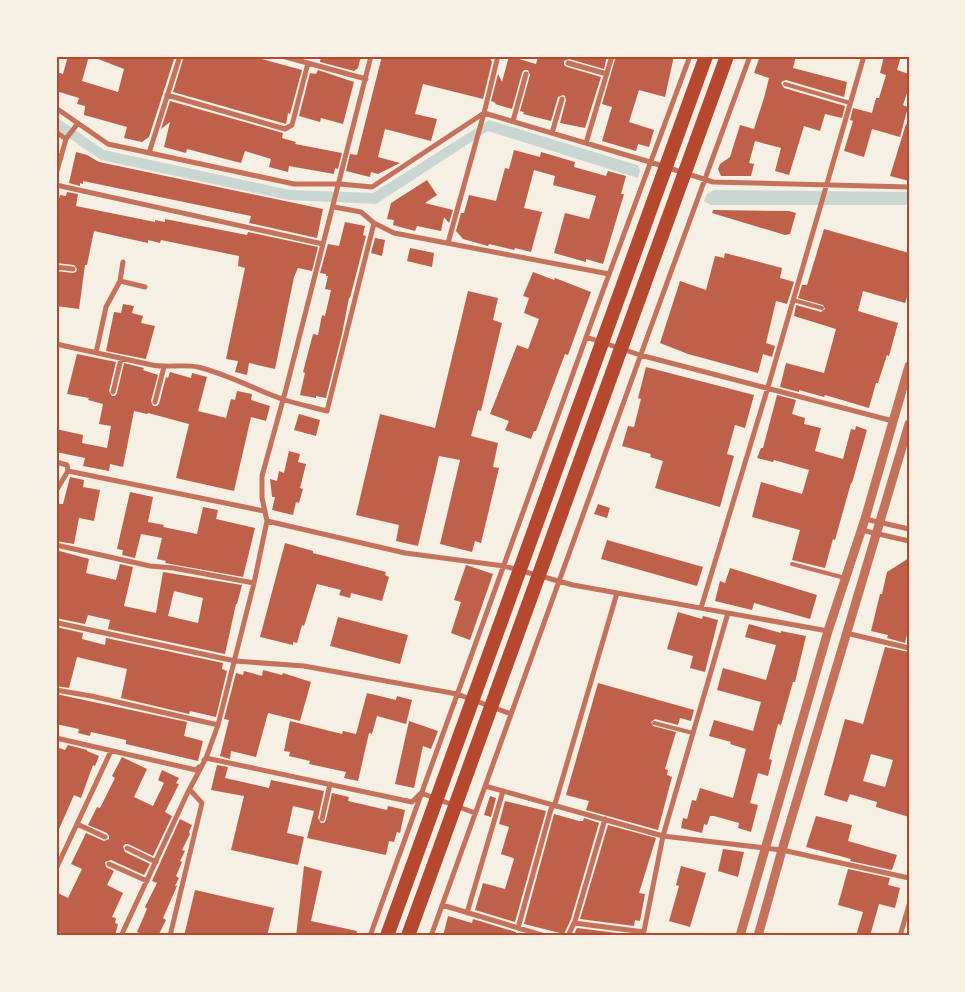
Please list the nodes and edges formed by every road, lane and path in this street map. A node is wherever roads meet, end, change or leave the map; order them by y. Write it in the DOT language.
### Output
graph roads {
  1 [pos="180,56"];
  2 [pos="282,56"];
  3 [pos="371,56"];
  4 [pos="498,56"];
  5 [pos="612,56"];
  6 [pos="690,56"];
  7 [pos="706,56"];
  8 [pos="727,56"];
  9 [pos="750,56"];
  10 [pos="864,56"];
  11 [pos="308,63"];
  12 [pos="568,63"];
  13 [pos="526,74"];
  14 [pos="607,74"];
  15 [pos="366,79"];
  16 [pos="785,84"];
  17 [pos="168,95"];
  18 [pos="562,99"];
  19 [pos="850,103"];
  20 [pos="56,108"];
  21 [pos="484,113"];
  22 [pos="513,121"];
  23 [pos="77,125"];
  24 [pos="56,132"];
  25 [pos="552,133"];
  26 [pos="66,139"];
  27 [pos="586,143"];
  28 [pos="149,153"];
  29 [pos="650,162"];
  30 [pos="56,174"];
  31 [pos="705,181"];
  32 [pos="340,184"];
  33 [pos="56,185"];
  34 [pos="825,187"];
  35 [pos="909,187"];
  36 [pos="334,205"];
  37 [pos="374,224"];
  38 [pos="448,243"];
  39 [pos="324,244"];
  40 [pos="124,262"];
  41 [pos="56,267"];
  42 [pos="74,269"];
  43 [pos="609,274"];
  44 [pos="120,282"];
  45 [pos="145,288"];
  46 [pos="793,300"];
  47 [pos="822,308"];
  48 [pos="586,337"];
  49 [pos="56,344"];
  50 [pos="96,353"];
  51 [pos="640,355"];
  52 [pos="120,359"];
  53 [pos="909,366"];
  54 [pos="164,367"];
  55 [pos="768,388"];
  56 [pos="112,392"];
  57 [pos="283,399"];
  58 [pos="155,402"];
  59 [pos="893,421"];
  60 [pos="909,424"];
  61 [pos="56,462"];
  62 [pos="68,470"];
  63 [pos="56,491"];
  64 [pos="264,511"];
  65 [pos="865,519"];
  66 [pos="268,520"];
  67 [pos="880,522"];
  68 [pos="909,529"];
  69 [pos="861,530"];
  70 [pos="877,534"];
  71 [pos="909,541"];
  72 [pos="56,545"];
  73 [pos="792,564"];
  74 [pos="504,566"];
  75 [pos="845,578"];
  76 [pos="559,581"];
  77 [pos="254,583"];
  78 [pos="617,593"];
  79 [pos="701,608"];
  80 [pos="728,613"];
  81 [pos="57,624"];
  82 [pos="828,631"];
  83 [pos="846,633"];
  84 [pos="909,648"];
  85 [pos="235,661"];
  86 [pos="56,690"];
  87 [pos="457,694"];
  88 [pos="511,714"];
  89 [pos="654,722"];
  90 [pos="218,725"];
  91 [pos="693,733"];
  92 [pos="56,738"];
  93 [pos="111,751"];
  94 [pos="206,758"];
  95 [pos="330,784"];
  96 [pos="485,786"];
  97 [pos="190,790"];
  98 [pos="503,791"];
  99 [pos="422,793"];
  100 [pos="555,804"];
  101 [pos="476,812"];
  102 [pos="322,819"];
  103 [pos="605,819"];
  104 [pos="77,824"];
  105 [pos="663,836"];
  106 [pos="105,837"];
  107 [pos="765,847"];
  108 [pos="127,848"];
  109 [pos="782,850"];
  110 [pos="156,862"];
  111 [pos="109,864"];
  112 [pos="56,869"];
  113 [pos="909,878"];
  114 [pos="147,881"];
  115 [pos="909,904"];
  116 [pos="442,905"];
  117 [pos="467,913"];
  118 [pos="574,923"];
  119 [pos="518,928"];
  120 [pos="644,934"];
  121 [pos="121,936"];
  122 [pos="170,936"];
  123 [pos="370,936"];
  124 [pos="387,936"];
  125 [pos="408,936"];
  126 [pos="431,936"];
  127 [pos="545,936"];
  128 [pos="568,936"];
  129 [pos="740,936"];
  130 [pos="758,936"];
  131 [pos="900,936"];
  1 -- 17 [label="street"];
  2 -- 11 [label="street"];
  3 -- 15 [label="street"];
  4 -- 21 [label="street"];
  5 -- 14 [label="street"];
  6 -- 29 [label="street"];
  7 -- 124 [label="highway"];
  8 -- 125 [label="highway"];
  9 -- 31 [label="street"];
  10 -- 19 [label="street"];
  11 -- 15 [label="street"];
  11 -- 17 [label="street"];
  12 -- 14 [label="street"];
  13 -- 22 [label="street"];
  14 -- 27 [label="street"];
  15 -- 32 [label="street"];
  16 -- 19 [label="lane"];
  17 -- 28 [label="street"];
  18 -- 25 [label="street"];
  19 -- 34 [label="street"];
  20 -- 23 [label="street"];
  21 -- 22 [label="street"];
  21 -- 32 [label="street"];
  21 -- 38 [label="street"];
  22 -- 25 [label="street"];
  23 -- 26 [label="street"];
  23 -- 28 [label="street"];
  24 -- 26 [label="street"];
  25 -- 27 [label="street"];
  26 -- 30 [label="street"];
  27 -- 29 [label="street"];
  28 -- 32 [label="street"];
  29 -- 31 [label="street"];
  29 -- 43 [label="street"];
  31 -- 34 [label="street"];
  31 -- 51 [label="street"];
  32 -- 36 [label="street"];
  33 -- 39 [label="street"];
  34 -- 35 [label="street"];
  34 -- 46 [label="street"];
  36 -- 37 [label="street"];
  36 -- 39 [label="street"];
  37 -- 38 [label="street"];
  37 -- 57 [label="street"];
  38 -- 43 [label="street"];
  39 -- 57 [label="street"];
  40 -- 44 [label="street"];
  41 -- 42 [label="street"];
  43 -- 48 [label="street"];
  44 -- 45 [label="street"];
  44 -- 50 [label="street"];
  46 -- 47 [label="lane"];
  46 -- 55 [label="street"];
  48 -- 51 [label="street"];
  48 -- 74 [label="street"];
  49 -- 50 [label="street"];
  50 -- 52 [label="street"];
  51 -- 55 [label="street"];
  51 -- 76 [label="street"];
  52 -- 54 [label="street"];
  52 -- 56 [label="street"];
  53 -- 59 [label="street"];
  54 -- 57 [label="street"];
  54 -- 58 [label="street"];
  55 -- 59 [label="street"];
  55 -- 79 [label="street"];
  57 -- 64 [label="street"];
  59 -- 65 [label="street"];
  60 -- 67 [label="street"];
  61 -- 62 [label="street"];
  62 -- 63 [label="street"];
  62 -- 64 [label="street"];
  64 -- 66 [label="street"];
  65 -- 67 [label="street"];
  65 -- 69 [label="street"];
  66 -- 74 [label="street"];
  66 -- 77 [label="street"];
  67 -- 68 [label="street"];
  67 -- 70 [label="street"];
  69 -- 70 [label="street"];
  69 -- 75 [label="street"];
  70 -- 71 [label="street"];
  70 -- 83 [label="street"];
  72 -- 77 [label="street"];
  73 -- 75 [label="lane"];
  74 -- 76 [label="street"];
  74 -- 87 [label="street"];
  75 -- 82 [label="street"];
  76 -- 78 [label="street"];
  76 -- 88 [label="street"];
  77 -- 85 [label="street"];
  78 -- 79 [label="street"];
  78 -- 100 [label="street"];
  79 -- 80 [label="street"];
  80 -- 82 [label="street"];
  80 -- 91 [label="street"];
  81 -- 85 [label="street"];
  82 -- 107 [label="street"];
  83 -- 84 [label="street"];
  83 -- 109 [label="street"];
  85 -- 87 [label="street"];
  85 -- 90 [label="street"];
  86 -- 90 [label="street"];
  87 -- 88 [label="street"];
  87 -- 99 [label="street"];
  88 -- 96 [label="street"];
  89 -- 91 [label="lane"];
  90 -- 94 [label="street"];
  91 -- 105 [label="street"];
  92 -- 93 [label="street"];
  93 -- 94 [label="street"];
  93 -- 104 [label="street"];
  94 -- 95 [label="street"];
  94 -- 97 [label="street"];
  95 -- 99 [label="street"];
  95 -- 102 [label="street"];
  96 -- 98 [label="street"];
  96 -- 101 [label="street"];
  97 -- 110 [label="street"];
  97 -- 122 [label="street"];
  98 -- 100 [label="street"];
  98 -- 117 [label="street"];
  99 -- 101 [label="street"];
  99 -- 123 [label="street"];
  100 -- 103 [label="street"];
  100 -- 119 [label="street"];
  101 -- 116 [label="street"];
  103 -- 105 [label="street"];
  103 -- 118 [label="street"];
  104 -- 106 [label="street"];
  104 -- 112 [label="street"];
  105 -- 107 [label="street"];
  105 -- 120 [label="street"];
  107 -- 109 [label="street"];
  107 -- 129 [label="street"];
  108 -- 110 [label="street"];
  109 -- 113 [label="street"];
  109 -- 130 [label="street"];
  110 -- 114 [label="street"];
  111 -- 114 [label="street"];
  114 -- 121 [label="street"];
  115 -- 131 [label="street"];
  116 -- 117 [label="street"];
  116 -- 126 [label="street"];
  117 -- 119 [label="street"];
  118 -- 120 [label="street"];
  118 -- 128 [label="street"];
  119 -- 127 [label="street"];
}
